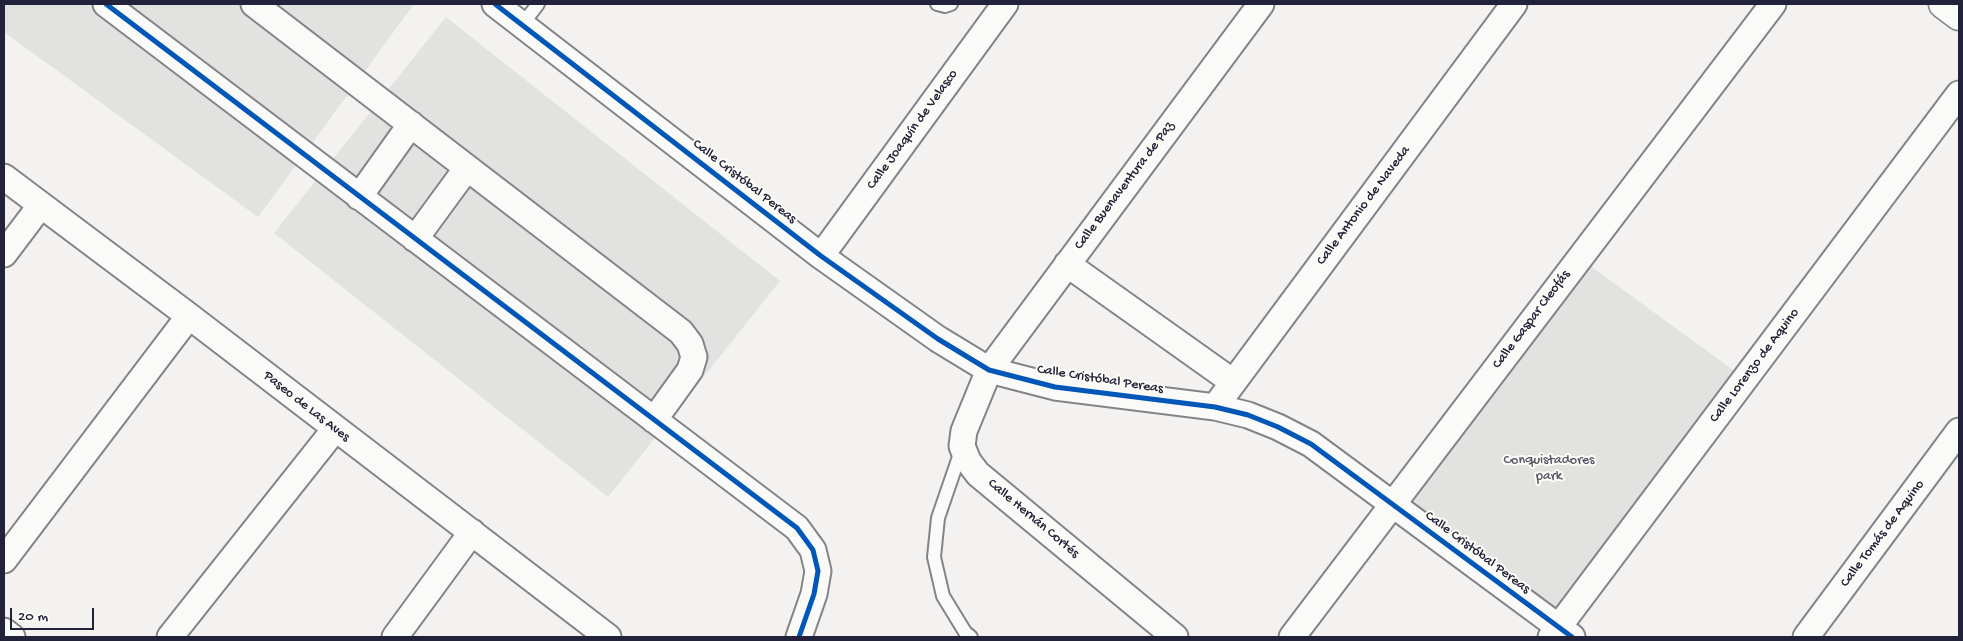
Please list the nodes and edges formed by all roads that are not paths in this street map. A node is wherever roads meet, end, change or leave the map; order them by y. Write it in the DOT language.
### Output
graph roads {
  1 [pos="106,4"];
  2 [pos="254,4"];
  3 [pos="495,4"];
  4 [pos="538,4"];
  5 [pos="937,4"];
  6 [pos="951,4"];
  7 [pos="1006,4"];
  8 [pos="1261,4"];
  9 [pos="1514,4"];
  10 [pos="1773,4"];
  11 [pos="1943,4"];
  12 [pos="1959,16"];
  13 [pos="522,25"];
  14 [pos="1959,94"];
  15 [pos="411,124"];
  16 [pos="467,168"];
  17 [pos="4,177"];
  18 [pos="359,196"];
  19 [pos="41,204"];
  20 [pos="415,239"];
  21 [pos="4,254"];
  22 [pos="821,256"];
  23 [pos="1067,264"];
  24 [pos="189,316"];
  25 [pos="989,370"];
  26 [pos="1233,382"];
  27 [pos="1214,407"];
  28 [pos="654,420"];
  29 [pos="335,429"];
  30 [pos="1959,431"];
  31 [pos="962,446"];
  32 [pos="1392,504"];
  33 [pos="472,532"];
  34 [pos="4,560"];
  35 [pos="4,631"];
  36 [pos="1560,634"];
  37 [pos="12,637"];
  38 [pos="170,637"];
  39 [pos="395,637"];
  40 [pos="608,637"];
  41 [pos="798,637"];
  42 [pos="971,637"];
  43 [pos="1175,637"];
  44 [pos="1292,637"];
  45 [pos="1806,637"];
  1 -- 18 [label="street"];
  2 -- 15 [label="street"];
  3 -- 13 [label="street, Calle Cristóbal Pereas"];
  4 -- 13 [label="lane"];
  5 -- 6 [label="lane"];
  7 -- 22 [label="street, Calle Joaquín de Velasco"];
  8 -- 23 [label="street, Calle Buenaventura de Paz"];
  9 -- 26 [label="street, Calle Antonio de Naveda"];
  10 -- 32 [label="street, Calle Gaspar Cleofás"];
  11 -- 12 [label="main road"];
  13 -- 22 [label="street, Calle Cristóbal Pereas"];
  14 -- 36 [label="street, Calle Lorenzo de Aquino"];
  15 -- 16 [label="street"];
  15 -- 18 [label="street"];
  16 -- 20 [label="street"];
  16 -- 28 [label="street"];
  17 -- 19 [label="street, Paseo de Las Aves"];
  18 -- 20 [label="street"];
  19 -- 21 [label="street"];
  19 -- 24 [label="street, Paseo de Las Aves"];
  20 -- 28 [label="street"];
  22 -- 25 [label="street, Calle Cristóbal Pereas"];
  23 -- 25 [label="street, Calle Buenaventura de Paz"];
  23 -- 26 [label="street"];
  24 -- 29 [label="street, Paseo de Las Aves"];
  24 -- 34 [label="street"];
  25 -- 27 [label="street, Calle Cristóbal Pereas"];
  25 -- 31 [label="street"];
  26 -- 27 [label="street, Calle Antonio de Naveda"];
  27 -- 32 [label="street, Calle Cristóbal Pereas"];
  28 -- 41 [label="street"];
  29 -- 33 [label="street, Paseo de Las Aves"];
  29 -- 38 [label="street"];
  30 -- 45 [label="street, Calle Tomás de Aquino"];
  31 -- 42 [label="lane"];
  31 -- 43 [label="street, Calle Hernán Cortés"];
  32 -- 36 [label="street, Calle Cristóbal Pereas"];
  32 -- 44 [label="street, Calle Gaspar Cleofás"];
  33 -- 39 [label="street"];
  33 -- 40 [label="street, Paseo de Las Aves"];
  35 -- 37 [label="street"];
}
